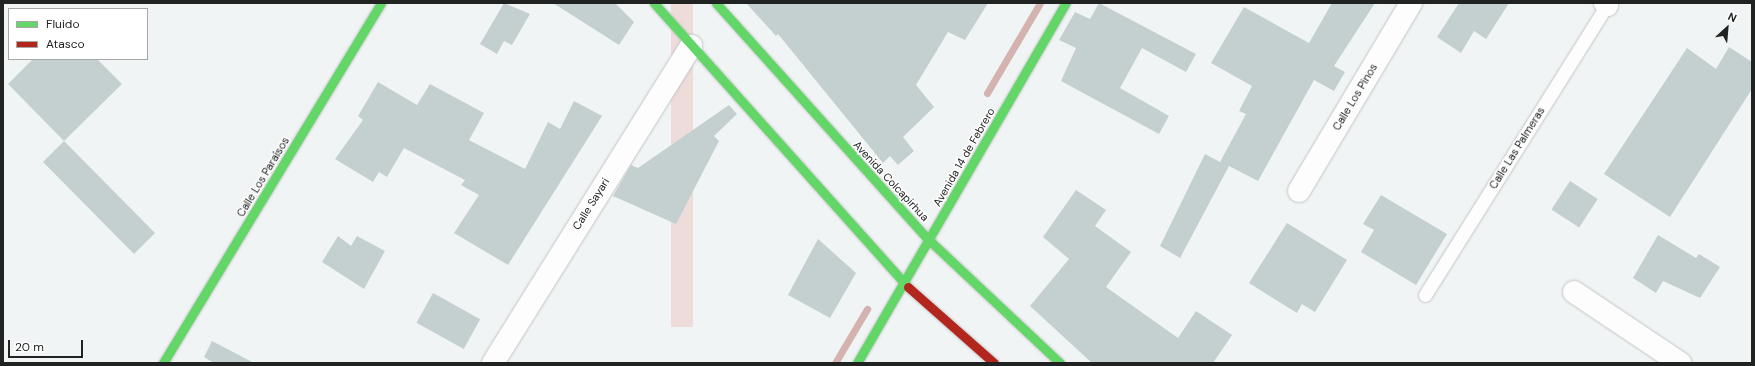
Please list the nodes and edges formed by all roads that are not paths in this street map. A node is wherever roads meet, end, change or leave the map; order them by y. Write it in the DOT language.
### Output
graph roads {
  1 [pos="382,3"];
  2 [pos="654,3"];
  3 [pos="716,3"];
  4 [pos="1066,3"];
  5 [pos="1411,3"];
  6 [pos="1606,4"];
  7 [pos="691,46"];
  8 [pos="1299,191"];
  9 [pos="930,240"];
  10 [pos="904,284"];
  11 [pos="1574,292"];
  12 [pos="1425,295"];
  13 [pos="163,363"];
  14 [pos="493,363"];
  15 [pos="857,363"];
  16 [pos="994,363"];
  17 [pos="1060,363"];
  18 [pos="1680,363"];
  1 -- 13 [label="main road, Calle Los Paraísos"];
  2 -- 7 [label="main road"];
  3 -- 9 [label="main road, Avenida Colcapirhua"];
  4 -- 9 [label="main road, Avenida 14 de Febrero"];
  5 -- 8 [label="street, Calle Los Pinos"];
  6 -- 12 [label="lane, Calle Las Palmeras"];
  7 -- 10 [label="main road"];
  7 -- 14 [label="street, Calle Sayari"];
  9 -- 10 [label="main road, Avenida 14 de Febrero"];
  9 -- 17 [label="main road, Avenida Colcapirhua"];
  10 -- 15 [label="main road, Avenida 14 de Febrero"];
  10 -- 16 [label="main road"];
  11 -- 18 [label="street"];
}
